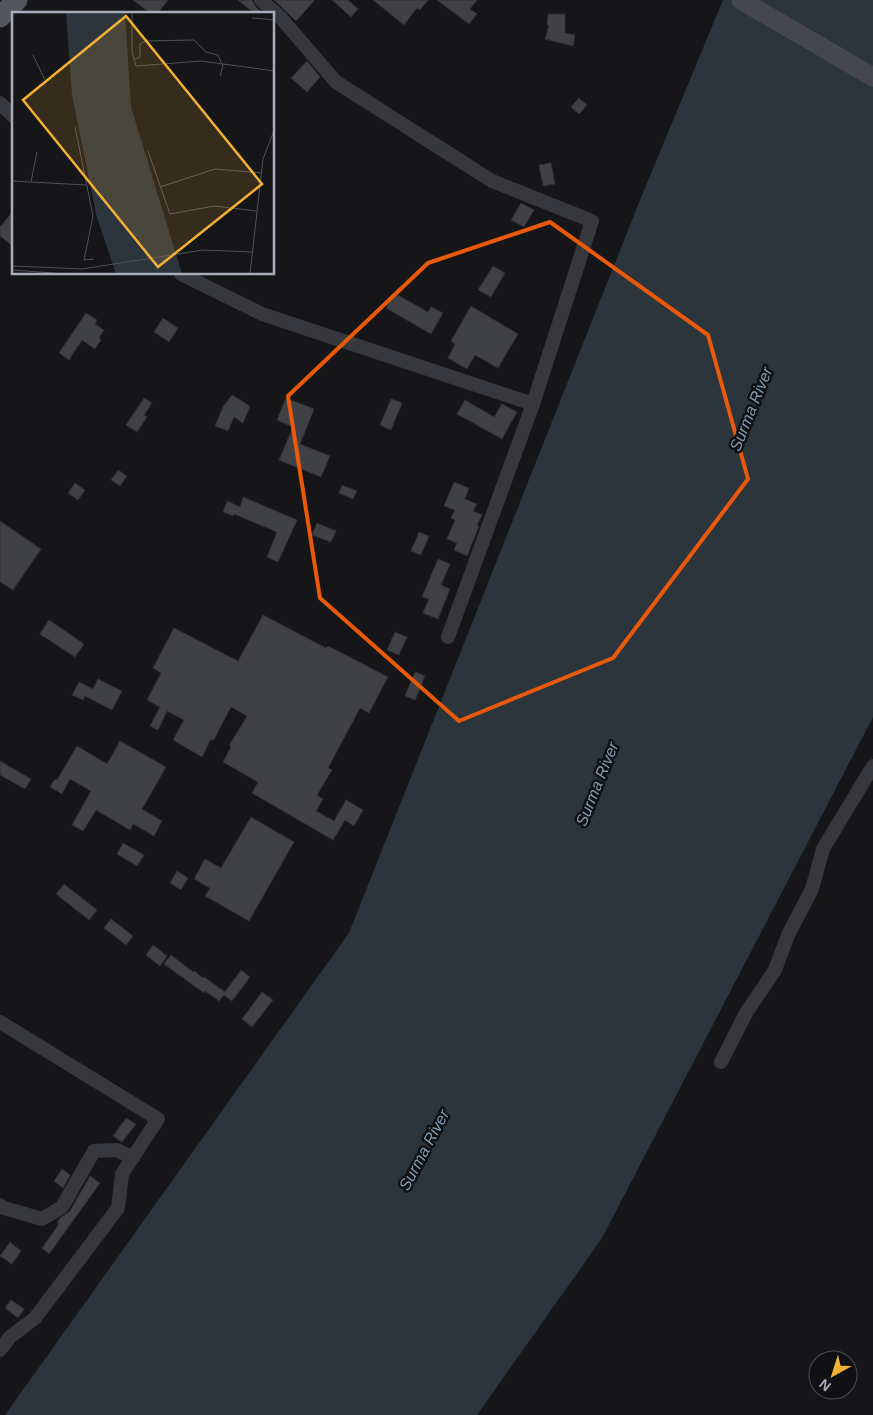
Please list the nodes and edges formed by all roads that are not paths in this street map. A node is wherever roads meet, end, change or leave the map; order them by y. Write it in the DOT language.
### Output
graph roads {
  1 [pos="17,0"];
  2 [pos="261,0"];
  3 [pos="741,0"];
  4 [pos="0,17"];
  5 [pos="873,77"];
  6 [pos="0,103"];
  7 [pos="12,115"];
  8 [pos="183,275"];
  9 [pos="533,404"];
  10 [pos="448,636"];
  11 [pos="873,766"];
  12 [pos="0,1022"];
  13 [pos="720,1062"];
  14 [pos="133,1158"];
  15 [pos="0,1205"];
  16 [pos="0,1350"];
  1 -- 4 [label="main road"];
  2 -- 9 [label="street"];
  3 -- 5 [label="main road"];
  6 -- 7 [label="street"];
  8 -- 9 [label="street"];
  9 -- 10 [label="street"];
  11 -- 13 [label="street"];
  12 -- 14 [label="street"];
  14 -- 15 [label="street"];
  14 -- 16 [label="street"];
}
